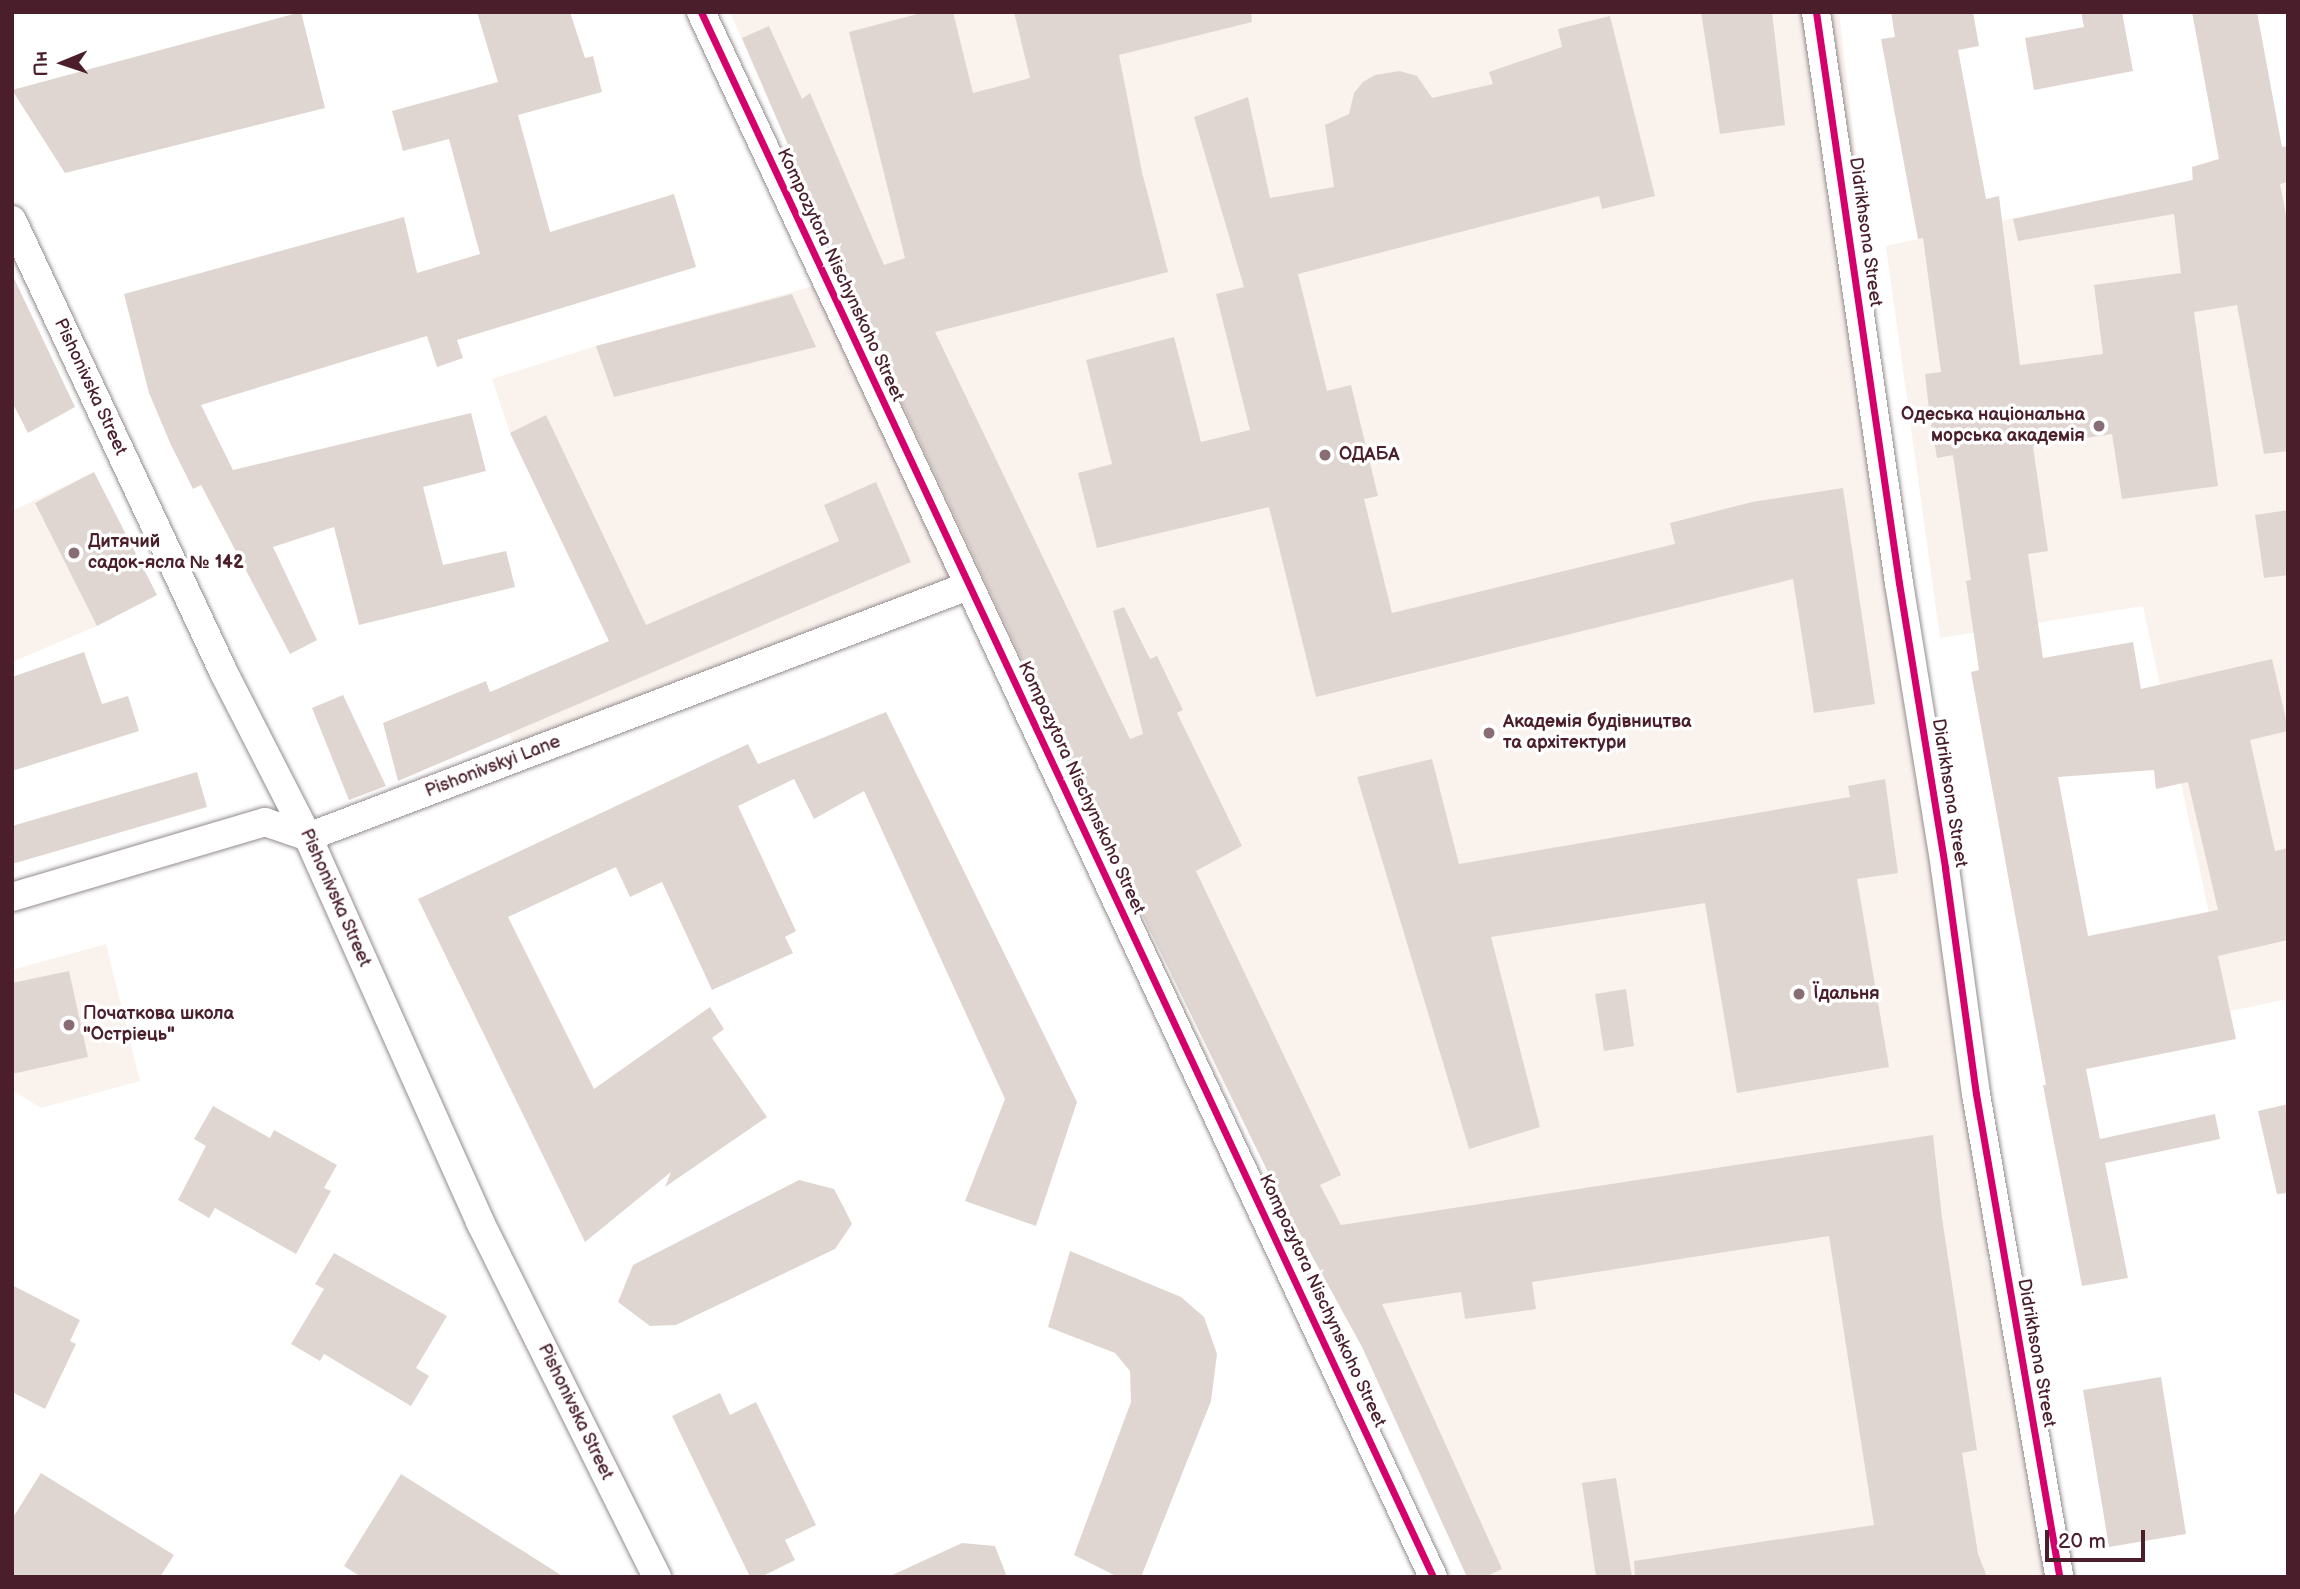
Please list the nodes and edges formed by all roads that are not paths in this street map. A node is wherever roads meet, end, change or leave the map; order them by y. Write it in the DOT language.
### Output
graph roads {
  1 [pos="701,12"];
  2 [pos="1815,12"];
  3 [pos="12,220"];
  4 [pos="968,586"];
  5 [pos="308,838"];
  6 [pos="12,897"];
  7 [pos="657,1577"];
  8 [pos="1433,1577"];
  9 [pos="2059,1577"];
  1 -- 4 [label="street, Kompozytora Nischynskoho Street"];
  2 -- 9 [label="street, Didrikhsona Street"];
  3 -- 5 [label="street, Pishonivska Street"];
  4 -- 5 [label="street, Pishonivskyi Lane"];
  4 -- 8 [label="street, Kompozytora Nischynskoho Street"];
  5 -- 6 [label="street"];
  5 -- 7 [label="street, Pishonivska Street"];
}
